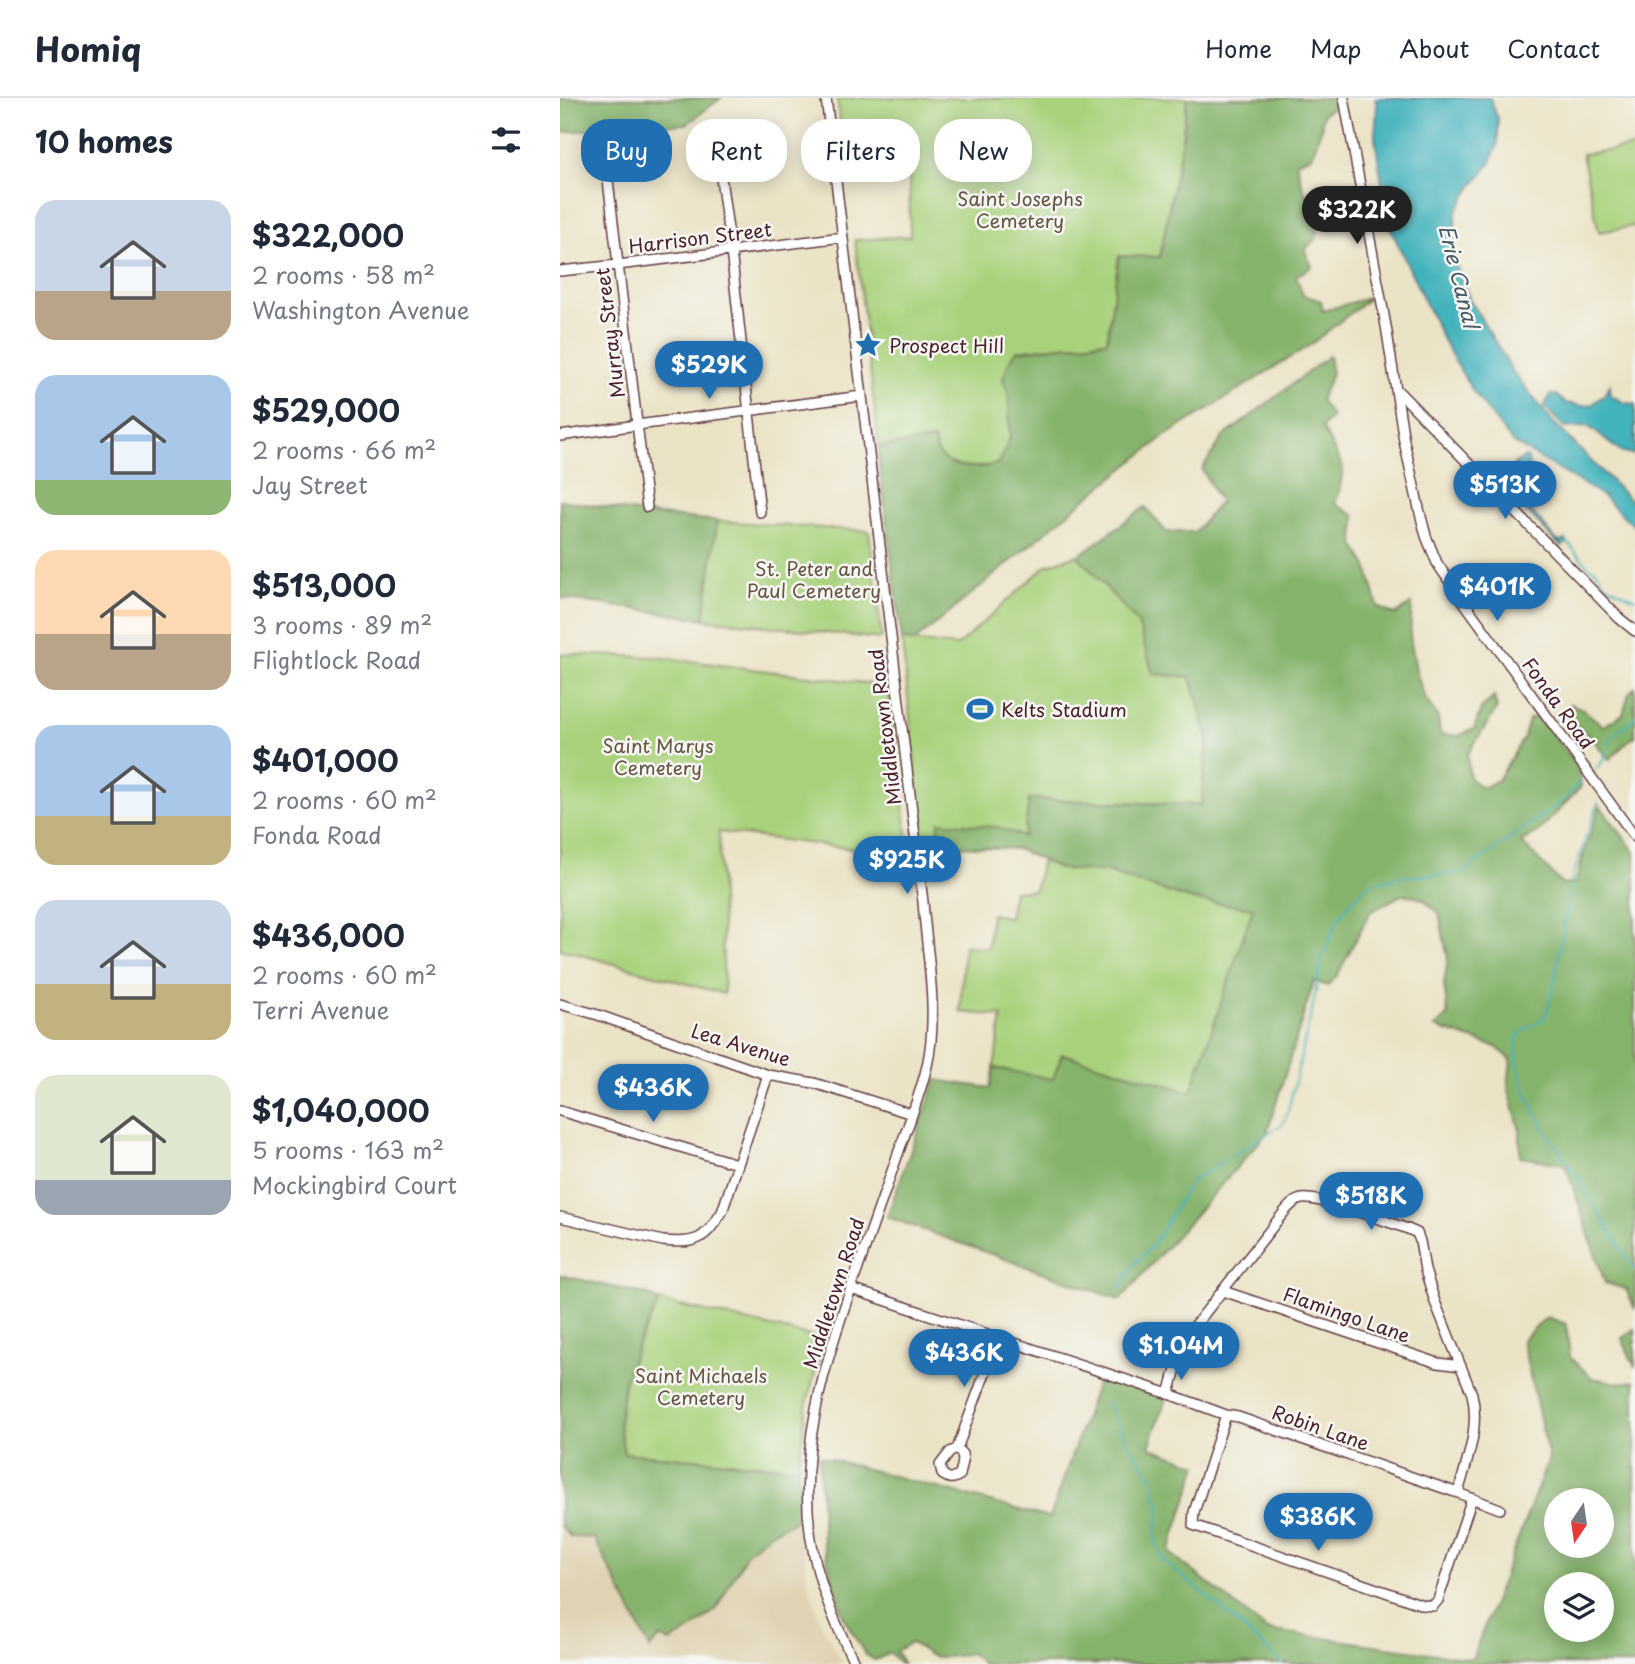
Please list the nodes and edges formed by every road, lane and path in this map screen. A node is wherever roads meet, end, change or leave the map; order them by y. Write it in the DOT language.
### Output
graph roads {
  1 [pos="826,98"];
  2 [pos="1344,98"];
  3 [pos="608,182"];
  4 [pos="722,182"];
  5 [pos="843,237"];
  6 [pos="731,251"];
  7 [pos="618,265"];
  8 [pos="560,271"];
  9 [pos="1396,390"];
  10 [pos="862,396"];
  11 [pos="749,411"];
  12 [pos="637,425"];
  13 [pos="560,436"];
  14 [pos="647,507"];
  15 [pos="761,512"];
  16 [pos="1635,631"];
  17 [pos="1635,837"];
  18 [pos="560,1004"];
  19 [pos="768,1075"];
  20 [pos="560,1111"];
  21 [pos="912,1114"];
  22 [pos="737,1164"];
  23 [pos="560,1217"];
  24 [pos="850,1289"];
  25 [pos="1223,1291"];
  26 [pos="998,1338"];
  27 [pos="1461,1366"];
  28 [pos="1169,1394"];
  29 [pos="1226,1415"];
  30 [pos="957,1449"];
  31 [pos="1458,1493"];
  32 [pos="1472,1498"];
  33 [pos="1500,1509"];
  34 [pos="855,1664"];
  1 -- 5 [label="street, Middletown Road"];
  2 -- 9 [label="street, Fonda Road"];
  3 -- 7 [label="street, Murray Street"];
  4 -- 6 [label="street"];
  5 -- 6 [label="street, Harrison Street"];
  5 -- 10 [label="street, Middletown Road"];
  6 -- 7 [label="street, Harrison Street"];
  6 -- 11 [label="street"];
  7 -- 8 [label="street, Harrison Street"];
  7 -- 12 [label="street, Murray Street"];
  9 -- 16 [label="street"];
  9 -- 17 [label="street, Fonda Road"];
  10 -- 11 [label="street"];
  10 -- 21 [label="street, Middletown Road"];
  11 -- 12 [label="street"];
  11 -- 15 [label="street"];
  12 -- 13 [label="street"];
  12 -- 14 [label="street, Murray Street"];
  18 -- 19 [label="street, Lea Avenue"];
  19 -- 21 [label="street, Lea Avenue"];
  19 -- 22 [label="street"];
  20 -- 22 [label="street"];
  21 -- 24 [label="street, Middletown Road"];
  22 -- 23 [label="street"];
  24 -- 26 [label="street, Robin Lane"];
  24 -- 34 [label="street, Middletown Road"];
  25 -- 27 [label="street, Flamingo Lane"];
  25 -- 27 [label="street"];
  25 -- 28 [label="street"];
  26 -- 28 [label="street, Robin Lane"];
  26 -- 30 [label="street"];
  27 -- 31 [label="street"];
  28 -- 29 [label="street, Robin Lane"];
  29 -- 31 [label="street, Robin Lane"];
  29 -- 32 [label="street"];
  31 -- 32 [label="street, Robin Lane"];
  32 -- 33 [label="street, Robin Lane"];
}
